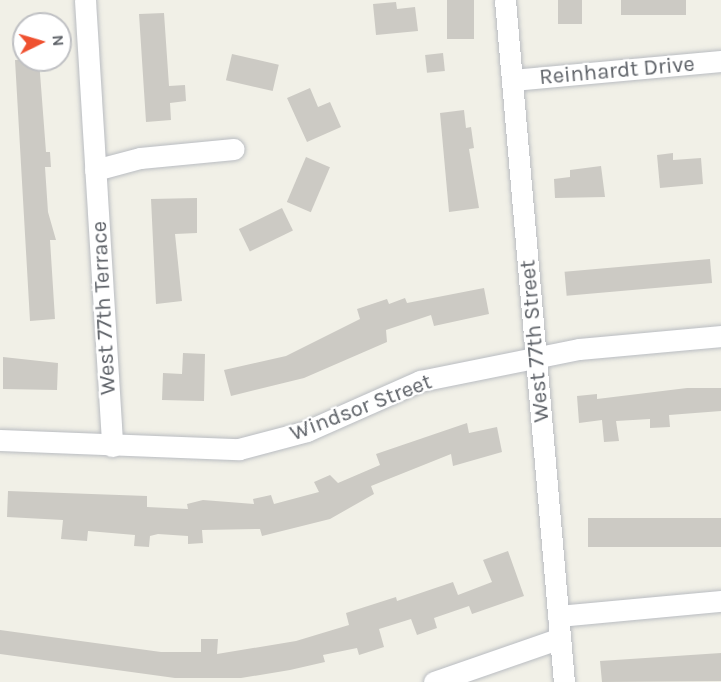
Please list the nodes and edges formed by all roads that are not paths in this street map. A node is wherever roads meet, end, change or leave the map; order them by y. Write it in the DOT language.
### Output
graph roads {
  1 [pos="85,0"];
  2 [pos="505,0"];
  3 [pos="721,61"];
  4 [pos="512,80"];
  5 [pos="234,149"];
  6 [pos="96,170"];
  7 [pos="721,336"];
  8 [pos="536,358"];
  9 [pos="0,440"];
  10 [pos="112,446"];
  11 [pos="721,601"];
  12 [pos="558,616"];
  13 [pos="560,638"];
  14 [pos="434,682"];
  15 [pos="564,682"];
  1 -- 6 [label="street, West 77th Terrace"];
  2 -- 4 [label="street, West 77th Street"];
  3 -- 4 [label="street, Reinhardt Drive"];
  4 -- 8 [label="street, West 77th Street"];
  5 -- 6 [label="street"];
  6 -- 10 [label="street, West 77th Terrace"];
  7 -- 8 [label="street, Windsor Street"];
  8 -- 10 [label="street, Windsor Street"];
  8 -- 12 [label="street, West 77th Street"];
  9 -- 10 [label="street, Windsor Street"];
  11 -- 12 [label="street"];
  12 -- 13 [label="street, West 77th Street"];
  13 -- 14 [label="street"];
  13 -- 15 [label="street, West 77th Street"];
}
